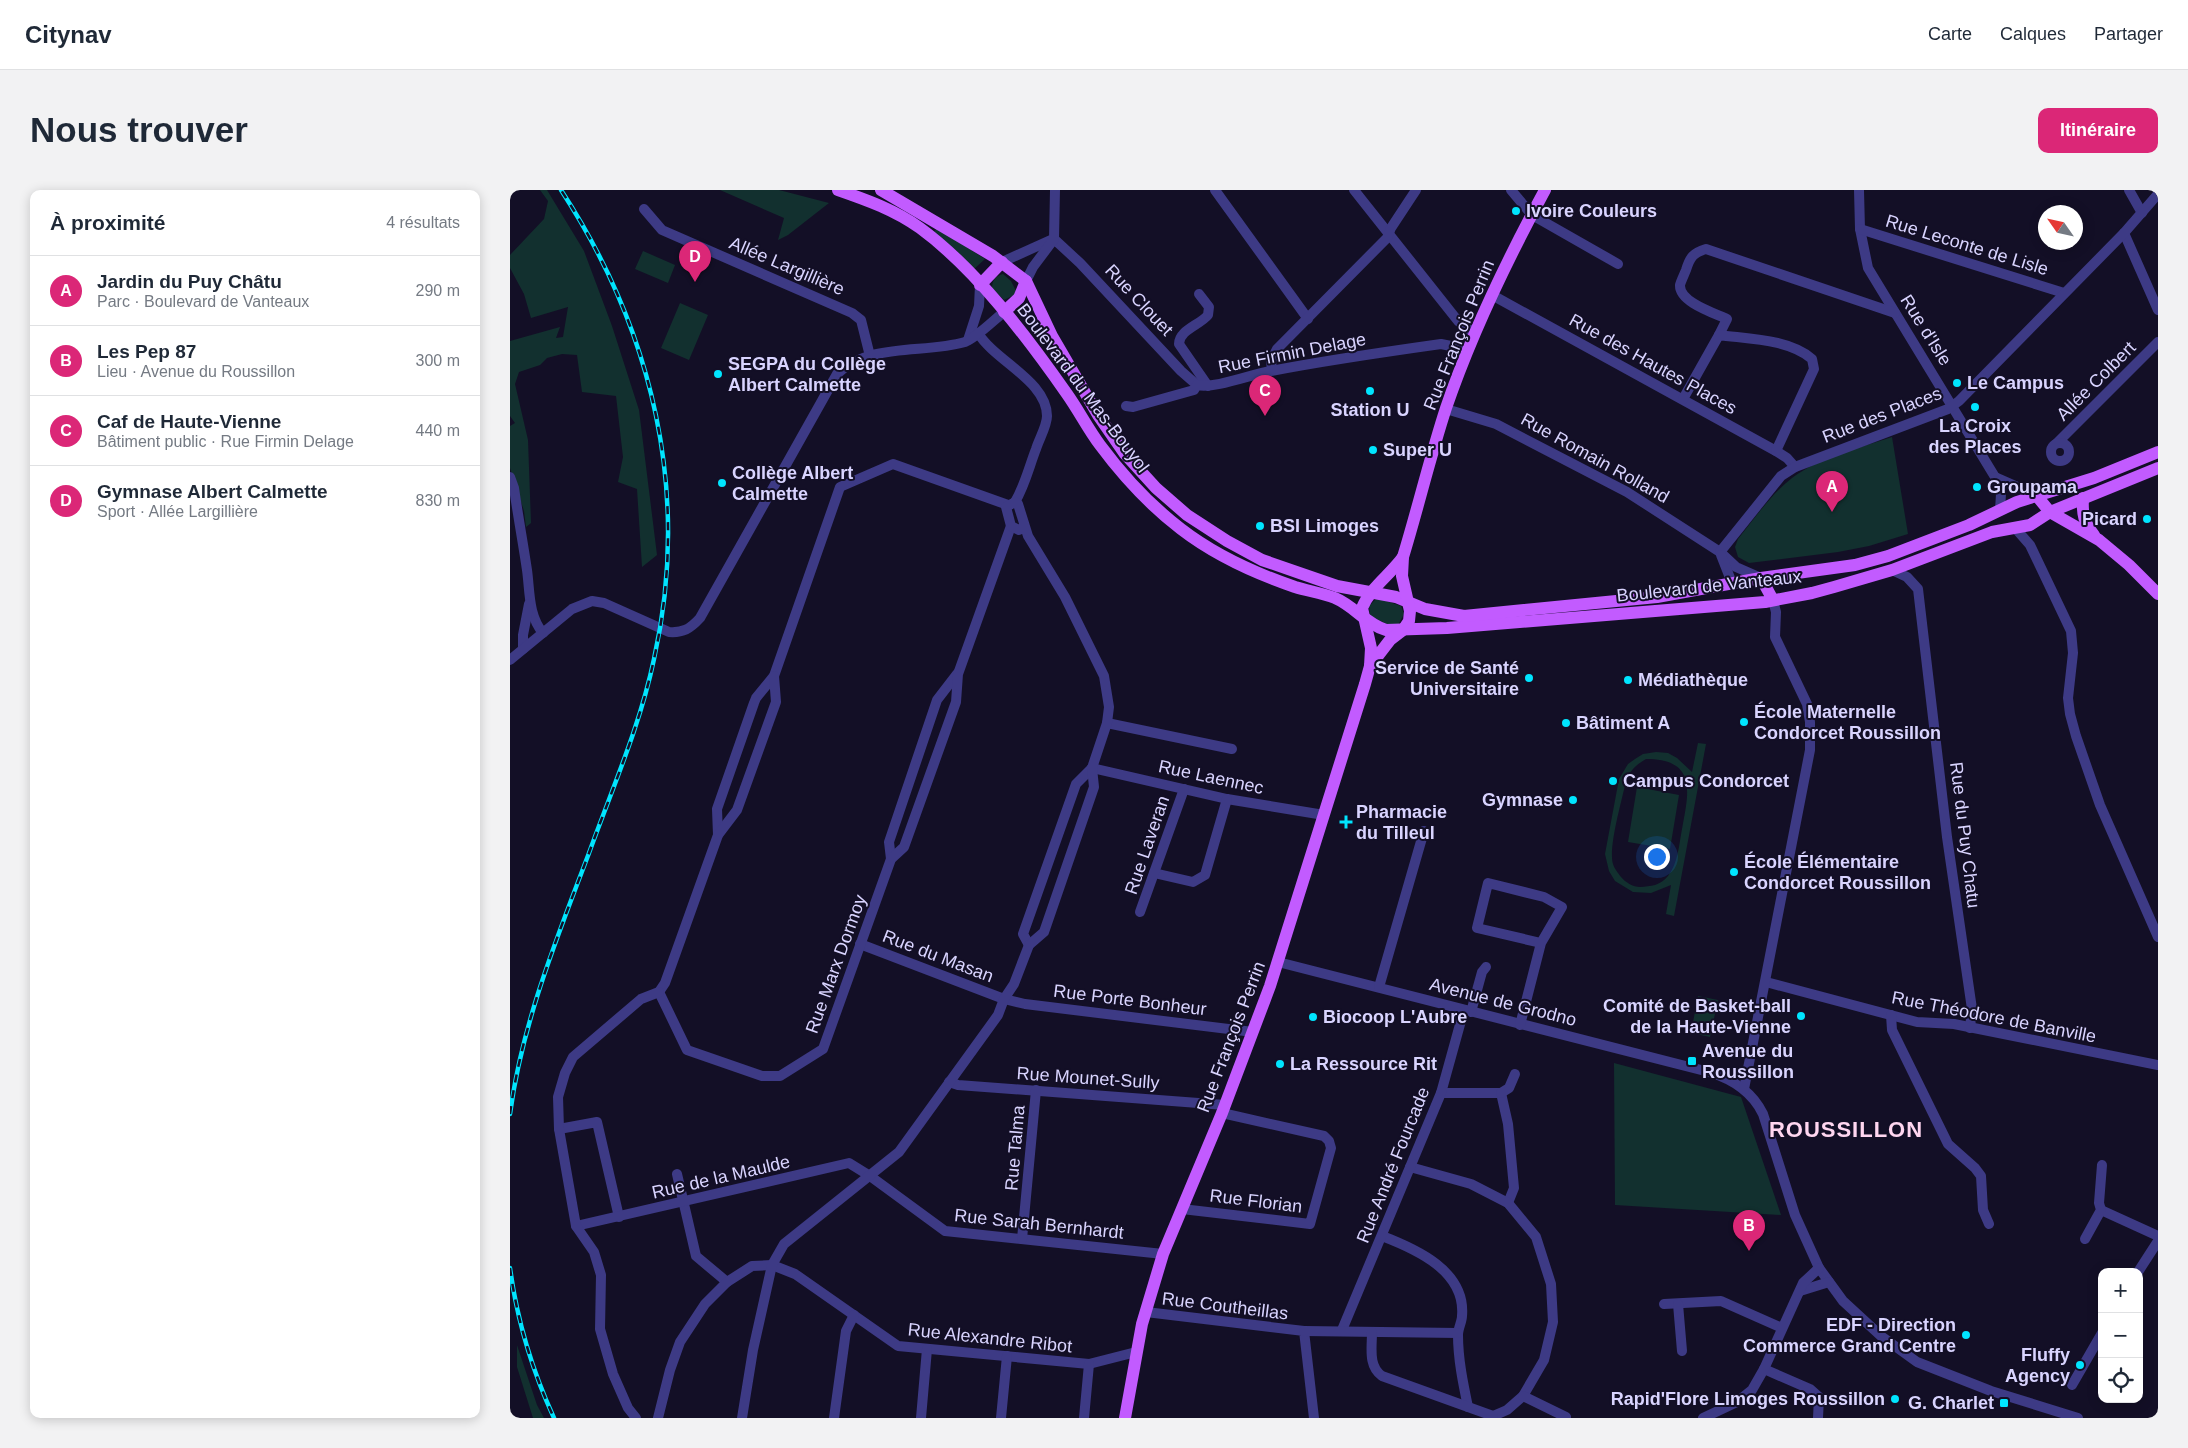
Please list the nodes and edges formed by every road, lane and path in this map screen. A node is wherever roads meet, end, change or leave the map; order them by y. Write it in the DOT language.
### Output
graph roads {
  1 [pos="838,190"];
  2 [pos="881,190"];
  3 [pos="1056,190"];
  4 [pos="1215,190"];
  5 [pos="1354,190"];
  6 [pos="1416,190"];
  7 [pos="1512,190"];
  8 [pos="1545,190"];
  9 [pos="1859,190"];
  10 [pos="2129,190"];
  11 [pos="2158,194"];
  12 [pos="644,209"];
  13 [pos="2142,213"];
  14 [pos="1532,215"];
  15 [pos="1860,229"];
  16 [pos="2124,232"];
  17 [pos="1389,233"];
  18 [pos="1054,239"];
  19 [pos="1002,262"];
  20 [pos="1618,264"];
  21 [pos="1026,281"];
  22 [pos="982,282"];
  23 [pos="2064,293"];
  24 [pos="1200,294"];
  25 [pos="1492,295"];
  26 [pos="2158,310"];
  27 [pos="1004,312"];
  28 [pos="1895,313"];
  29 [pos="1308,318"];
  30 [pos="978,333"];
  31 [pos="1475,334"];
  32 [pos="1719,335"];
  33 [pos="967,341"];
  34 [pos="2158,342"];
  35 [pos="1466,354"];
  36 [pos="870,356"];
  37 [pos="1272,370"];
  38 [pos="1197,385"];
  39 [pos="1208,386"];
  40 [pos="1683,399"];
  41 [pos="1126,406"];
  42 [pos="1953,406"];
  43 [pos="1446,409"];
  44 [pos="2057,443"];
  45 [pos="1776,450"];
  46 [pos="2158,452"];
  47 [pos="1794,467"];
  48 [pos="2158,468"];
  49 [pos="510,477"];
  50 [pos="1995,477"];
  51 [pos="2083,498"];
  52 [pos="2042,503"];
  53 [pos="1014,504"];
  54 [pos="2002,514"];
  55 [pos="1011,526"];
  56 [pos="1024,526"];
  57 [pos="2016,529"];
  58 [pos="2096,537"];
  59 [pos="1720,552"];
  60 [pos="1403,557"];
  61 [pos="1892,570"];
  62 [pos="1767,589"];
  63 [pos="1371,592"];
  64 [pos="1740,593"];
  65 [pos="2158,594"];
  66 [pos="530,601"];
  67 [pos="1406,601"];
  68 [pos="1364,618"];
  69 [pos="1403,630"];
  70 [pos="543,633"];
  71 [pos="523,649"];
  72 [pos="510,660"];
  73 [pos="1370,666"];
  74 [pos="958,674"];
  75 [pos="774,676"];
  76 [pos="1107,723"];
  77 [pos="1232,749"];
  78 [pos="1092,768"];
  79 [pos="1184,789"];
  80 [pos="1227,798"];
  81 [pos="1324,815"];
  82 [pos="1424,831"];
  83 [pos="718,835"];
  84 [pos="891,859"];
  85 [pos="1154,873"];
  86 [pos="1140,912"];
  87 [pos="2158,937"];
  88 [pos="1541,943"];
  89 [pos="860,944"];
  90 [pos="1029,945"];
  91 [pos="1278,962"];
  92 [pos="1486,967"];
  93 [pos="1766,982"];
  94 [pos="1379,987"];
  95 [pos="659,992"];
  96 [pos="1004,999"];
  97 [pos="1468,1011"];
  98 [pos="1891,1015"];
  99 [pos="1520,1025"];
  100 [pos="1970,1028"];
  101 [pos="1253,1032"];
  102 [pos="2158,1065"];
  103 [pos="1515,1074"];
  104 [pos="949,1082"];
  105 [pos="1744,1089"];
  106 [pos="1036,1090"];
  107 [pos="1440,1093"];
  108 [pos="1502,1093"];
  109 [pos="1224,1109"];
  110 [pos="559,1129"];
  111 [pos="2102,1166"];
  112 [pos="1410,1167"];
  113 [pos="677,1174"];
  114 [pos="870,1176"];
  115 [pos="682,1203"];
  116 [pos="1508,1203"];
  117 [pos="1182,1209"];
  118 [pos="2100,1210"];
  119 [pos="620,1217"];
  120 [pos="1989,1224"];
  121 [pos="576,1226"];
  122 [pos="1382,1236"];
  123 [pos="2158,1236"];
  124 [pos="1022,1239"];
  125 [pos="2086,1239"];
  126 [pos="2158,1241"];
  127 [pos="1163,1254"];
  128 [pos="772,1266"];
  129 [pos="1819,1268"];
  130 [pos="2141,1268"];
  131 [pos="727,1282"];
  132 [pos="1829,1282"];
  133 [pos="1800,1291"];
  134 [pos="1664,1304"];
  135 [pos="1678,1304"];
  136 [pos="1146,1312"];
  137 [pos="854,1315"];
  138 [pos="1782,1328"];
  139 [pos="1342,1330"];
  140 [pos="1304,1331"];
  141 [pos="1372,1332"];
  142 [pos="1458,1333"];
  143 [pos="2098,1340"];
  144 [pos="927,1350"];
  145 [pos="1682,1350"];
  146 [pos="1136,1352"];
  147 [pos="1007,1356"];
  148 [pos="1089,1364"];
  149 [pos="1764,1369"];
  150 [pos="2072,1385"];
  151 [pos="1523,1396"];
  152 [pos="1468,1407"];
  153 [pos="2065,1416"];
  154 [pos="1492,1417"];
  155 [pos="1566,1417"];
  156 [pos="636,1418"];
  157 [pos="658,1418"];
  158 [pos="742,1418"];
  159 [pos="834,1418"];
  160 [pos="921,1418"];
  161 [pos="1001,1418"];
  162 [pos="1084,1418"];
  163 [pos="1125,1418"];
  164 [pos="1314,1418"];
  165 [pos="1703,1418"];
  166 [pos="1818,1418"];
  167 [pos="2078,1418"];
  1 -- 22 [label="main road, Boulevard du Mas-Bouyol"];
  2 -- 19 [label="main road, Boulevard du Mas-Bouyol"];
  3 -- 18 [label="street"];
  4 -- 29 [label="street"];
  5 -- 17 [label="street"];
  6 -- 17 [label="street"];
  7 -- 14 [label="street"];
  8 -- 14 [label="main road, Rue François Perrin"];
  9 -- 15 [label="street, Rue d'Isle"];
  10 -- 13 [label="street"];
  11 -- 13 [label="street, Rue des Places"];
  12 -- 36 [label="street, Allée Largillière"];
  13 -- 16 [label="street, Rue des Places"];
  14 -- 20 [label="street"];
  14 -- 25 [label="main road, Rue François Perrin"];
  15 -- 23 [label="street, Rue Leconte de Lisle"];
  15 -- 28 [label="street, Rue d'Isle"];
  16 -- 23 [label="street, Rue des Places"];
  16 -- 26 [label="street"];
  17 -- 29 [label="street"];
  17 -- 31 [label="street"];
  18 -- 19 [label="street"];
  18 -- 21 [label="street"];
  18 -- 38 [label="street, Rue Clouet"];
  19 -- 21 [label="main road, Boulevard du Mas-Bouyol"];
  19 -- 22 [label="main road"];
  21 -- 27 [label="main road"];
  21 -- 63 [label="main road, Boulevard du Mas-Bouyol"];
  22 -- 27 [label="main road, Boulevard du Mas-Bouyol"];
  22 -- 33 [label="street"];
  23 -- 42 [label="street, Rue des Places"];
  24 -- 39 [label="street"];
  25 -- 31 [label="main road, Rue François Perrin"];
  25 -- 40 [label="street, Rue des Hautes Places"];
  27 -- 30 [label="street"];
  27 -- 68 [label="main road, Boulevard du Mas-Bouyol"];
  28 -- 32 [label="street"];
  28 -- 42 [label="street, Rue d'Isle"];
  29 -- 37 [label="street"];
  30 -- 33 [label="street"];
  30 -- 53 [label="street"];
  31 -- 35 [label="main road, Rue François Perrin"];
  32 -- 40 [label="street"];
  32 -- 45 [label="street"];
  33 -- 36 [label="street"];
  34 -- 44 [label="street, Allée Colbert"];
  35 -- 37 [label="street, Rue Firmin Delage"];
  35 -- 43 [label="main road, Rue François Perrin"];
  36 -- 70 [label="street"];
  37 -- 39 [label="street, Rue Firmin Delage"];
  38 -- 39 [label="street, Rue Firmin Delage"];
  38 -- 41 [label="street, Rue Firmin Delage"];
  40 -- 45 [label="street, Rue des Hautes Places"];
  42 -- 47 [label="street, Rue des Places"];
  42 -- 50 [label="street, Rue d'Isle"];
  43 -- 59 [label="street, Rue Romain Rolland"];
  43 -- 60 [label="main road, Rue François Perrin"];
  45 -- 47 [label="street, Rue des Hautes Places"];
  46 -- 52 [label="main road, Boulevard de Vanteaux"];
  47 -- 59 [label="street, Rue des Places"];
  48 -- 51 [label="main road, Boulevard de Vanteaux"];
  49 -- 66 [label="street"];
  50 -- 52 [label="street"];
  50 -- 54 [label="street, Rue d'Isle"];
  51 -- 52 [label="main road, Boulevard de Vanteaux"];
  51 -- 58 [label="main road"];
  52 -- 54 [label="main road, Boulevard de Vanteaux"];
  52 -- 57 [label="main road, Boulevard de Vanteaux"];
  52 -- 58 [label="main road"];
  53 -- 55 [label="street"];
  53 -- 56 [label="street"];
  53 -- 75 [label="street"];
  54 -- 57 [label="main road"];
  54 -- 62 [label="main road, Boulevard de Vanteaux"];
  55 -- 56 [label="street"];
  55 -- 74 [label="street, Rue Marx Dormoy"];
  56 -- 76 [label="street"];
  57 -- 61 [label="main road, Boulevard de Vanteaux"];
  57 -- 87 [label="street"];
  58 -- 65 [label="main road"];
  59 -- 62 [label="street, Rue Romain Rolland"];
  59 -- 64 [label="street"];
  60 -- 63 [label="main road, Rue François Perrin"];
  60 -- 67 [label="main road, Rue François Perrin"];
  61 -- 62 [label="main road, Boulevard de Vanteaux"];
  61 -- 100 [label="street, Rue du Puy Chatu"];
  62 -- 64 [label="main road, Boulevard de Vanteaux"];
  62 -- 64 [label="main road, Boulevard de Vanteaux"];
  62 -- 93 [label="street"];
  63 -- 67 [label="main road, Boulevard de Vanteaux"];
  63 -- 68 [label="main road, Rue François Perrin"];
  64 -- 67 [label="main road, Boulevard de Vanteaux"];
  64 -- 69 [label="main road, Boulevard de Vanteaux"];
  66 -- 70 [label="street"];
  66 -- 71 [label="street"];
  67 -- 69 [label="main road, Rue François Perrin"];
  68 -- 69 [label="main road, Boulevard de Vanteaux"];
  68 -- 73 [label="main road, Rue François Perrin"];
  69 -- 73 [label="main road, Rue François Perrin"];
  70 -- 71 [label="street"];
  71 -- 72 [label="street"];
  73 -- 81 [label="main road, Rue François Perrin"];
  74 -- 84 [label="street, Rue Marx Dormoy"];
  74 -- 84 [label="street, Rue Marx Dormoy"];
  75 -- 83 [label="street"];
  75 -- 83 [label="street"];
  76 -- 77 [label="street"];
  76 -- 78 [label="street"];
  78 -- 79 [label="street, Rue Laennec"];
  78 -- 90 [label="street"];
  78 -- 90 [label="street"];
  79 -- 80 [label="street, Rue Laennec"];
  79 -- 85 [label="street, Rue Laveran"];
  80 -- 81 [label="street, Rue Laennec"];
  80 -- 85 [label="street"];
  81 -- 91 [label="main road, Rue François Perrin"];
  82 -- 94 [label="street"];
  83 -- 95 [label="street"];
  84 -- 89 [label="street, Rue Marx Dormoy"];
  85 -- 86 [label="street, Rue Laveran"];
  88 -- 88 [label="street"];
  88 -- 99 [label="street"];
  89 -- 95 [label="street, Rue Marx Dormoy"];
  89 -- 96 [label="street, Rue du Masan"];
  90 -- 96 [label="street"];
  91 -- 94 [label="street, Avenue de Grodno"];
  91 -- 101 [label="main road, Rue François Perrin"];
  92 -- 97 [label="street, Rue André Fourcade"];
  93 -- 98 [label="street, Rue Théodore de Banville"];
  93 -- 105 [label="street"];
  94 -- 97 [label="street, Avenue de Grodno"];
  95 -- 110 [label="street"];
  96 -- 101 [label="street, Rue Porte Bonheur"];
  96 -- 104 [label="street"];
  97 -- 99 [label="street, Avenue de Grodno"];
  97 -- 107 [label="street, Rue André Fourcade"];
  98 -- 100 [label="street, Rue Théodore de Banville"];
  98 -- 120 [label="street"];
  99 -- 105 [label="street, Avenue de Grodno"];
  100 -- 102 [label="street, Rue Théodore de Banville"];
  101 -- 109 [label="main road, Rue François Perrin"];
  103 -- 108 [label="street"];
  104 -- 106 [label="street, Rue Mounet-Sully"];
  104 -- 114 [label="street"];
  105 -- 129 [label="street"];
  106 -- 109 [label="street, Rue Mounet-Sully"];
  106 -- 124 [label="street, Rue Talma"];
  107 -- 108 [label="street"];
  107 -- 112 [label="street, Rue André Fourcade"];
  108 -- 116 [label="street"];
  109 -- 117 [label="main road, Rue François Perrin"];
  109 -- 117 [label="street, Rue Florian"];
  110 -- 119 [label="street"];
  110 -- 121 [label="street"];
  111 -- 118 [label="street"];
  112 -- 116 [label="street"];
  112 -- 122 [label="street, Rue André Fourcade"];
  113 -- 115 [label="street"];
  114 -- 115 [label="street, Rue de la Maulde"];
  114 -- 124 [label="street, Rue Sarah Bernhardt"];
  114 -- 128 [label="street"];
  115 -- 119 [label="street, Rue de la Maulde"];
  115 -- 131 [label="street"];
  116 -- 151 [label="street"];
  117 -- 127 [label="main road, Rue François Perrin"];
  118 -- 123 [label="street"];
  118 -- 125 [label="street"];
  119 -- 121 [label="street, Rue de la Maulde"];
  121 -- 156 [label="street"];
  122 -- 139 [label="street, Rue André Fourcade"];
  122 -- 142 [label="street"];
  124 -- 127 [label="street, Rue Sarah Bernhardt"];
  126 -- 130 [label="street"];
  127 -- 136 [label="main road, Rue François Perrin"];
  128 -- 131 [label="street"];
  128 -- 137 [label="street, Rue Alexandre Ribot"];
  128 -- 158 [label="street"];
  129 -- 132 [label="street"];
  129 -- 133 [label="street"];
  131 -- 157 [label="street"];
  132 -- 133 [label="street"];
  132 -- 153 [label="street"];
  133 -- 138 [label="street"];
  134 -- 135 [label="street"];
  135 -- 138 [label="street"];
  135 -- 145 [label="street"];
  136 -- 140 [label="street, Rue Coutheillas"];
  136 -- 146 [label="main road, Rue François Perrin"];
  137 -- 144 [label="street, Rue Alexandre Ribot"];
  137 -- 159 [label="street"];
  138 -- 149 [label="street"];
  139 -- 140 [label="street"];
  139 -- 141 [label="street"];
  140 -- 164 [label="street, Rue Coutheillas"];
  141 -- 142 [label="street"];
  141 -- 152 [label="street"];
  142 -- 152 [label="street"];
  143 -- 150 [label="street"];
  144 -- 147 [label="street, Rue Alexandre Ribot"];
  144 -- 160 [label="street"];
  146 -- 148 [label="street, Rue Alexandre Ribot"];
  146 -- 163 [label="main road, Rue François Perrin"];
  147 -- 148 [label="street, Rue Alexandre Ribot"];
  147 -- 161 [label="street"];
  148 -- 162 [label="street"];
  149 -- 165 [label="street"];
  149 -- 166 [label="street"];
  151 -- 154 [label="street"];
  151 -- 155 [label="street"];
  152 -- 154 [label="street"];
  153 -- 167 [label="street"];
}
